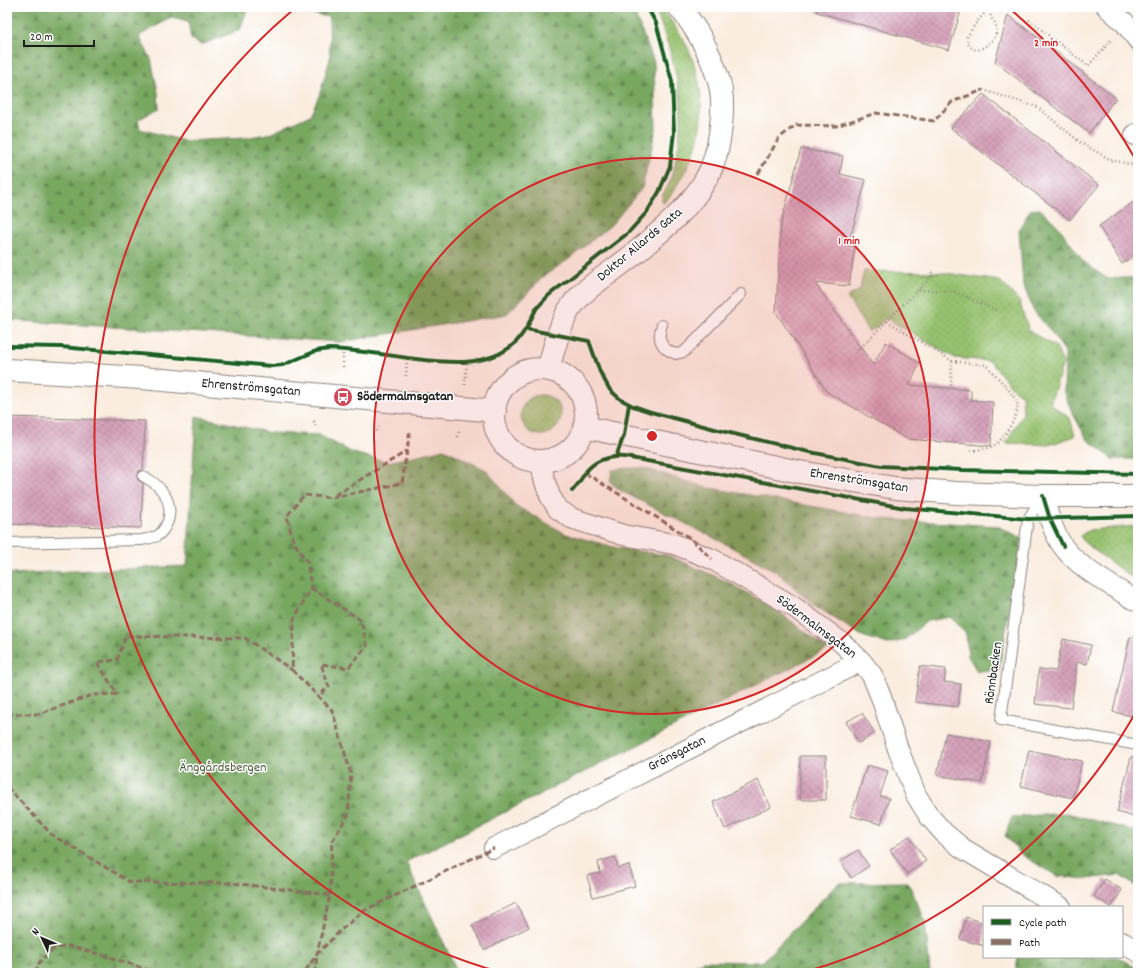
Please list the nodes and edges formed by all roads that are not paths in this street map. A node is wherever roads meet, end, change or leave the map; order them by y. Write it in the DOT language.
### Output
graph roads {
  1 [pos="679,7"];
  2 [pos="1107,7"];
  3 [pos="1138,40"];
  4 [pos="741,294"];
  5 [pos="662,325"];
  6 [pos="7,370"];
  7 [pos="548,370"];
  8 [pos="495,411"];
  9 [pos="584,427"];
  10 [pos="541,460"];
  11 [pos="143,476"];
  12 [pos="1043,496"];
  13 [pos="1138,496"];
  14 [pos="7,543"];
  15 [pos="1138,601"];
  16 [pos="861,660"];
  17 [pos="1138,745"];
  18 [pos="494,848"];
  19 [pos="1059,906"];
  20 [pos="1123,943"];
  21 [pos="1138,952"];
  1 -- 7 [label="street, Doktor Allards Gata"];
  2 -- 3 [label="street"];
  4 -- 5 [label="lane"];
  6 -- 8 [label="street, Ehrenströmsgatan"];
  7 -- 8 [label="street"];
  7 -- 9 [label="street"];
  8 -- 10 [label="street"];
  9 -- 10 [label="street"];
  9 -- 12 [label="street, Ehrenströmsgatan"];
  10 -- 16 [label="street, Södermalmsgatan"];
  11 -- 14 [label="lane"];
  12 -- 13 [label="street, Ehrenströmsgatan"];
  12 -- 15 [label="street"];
  12 -- 17 [label="lane, Rönnbacken"];
  16 -- 18 [label="street, Gränsgatan"];
  16 -- 19 [label="street, Södermalmsgatan"];
  20 -- 21 [label="street"];
}
